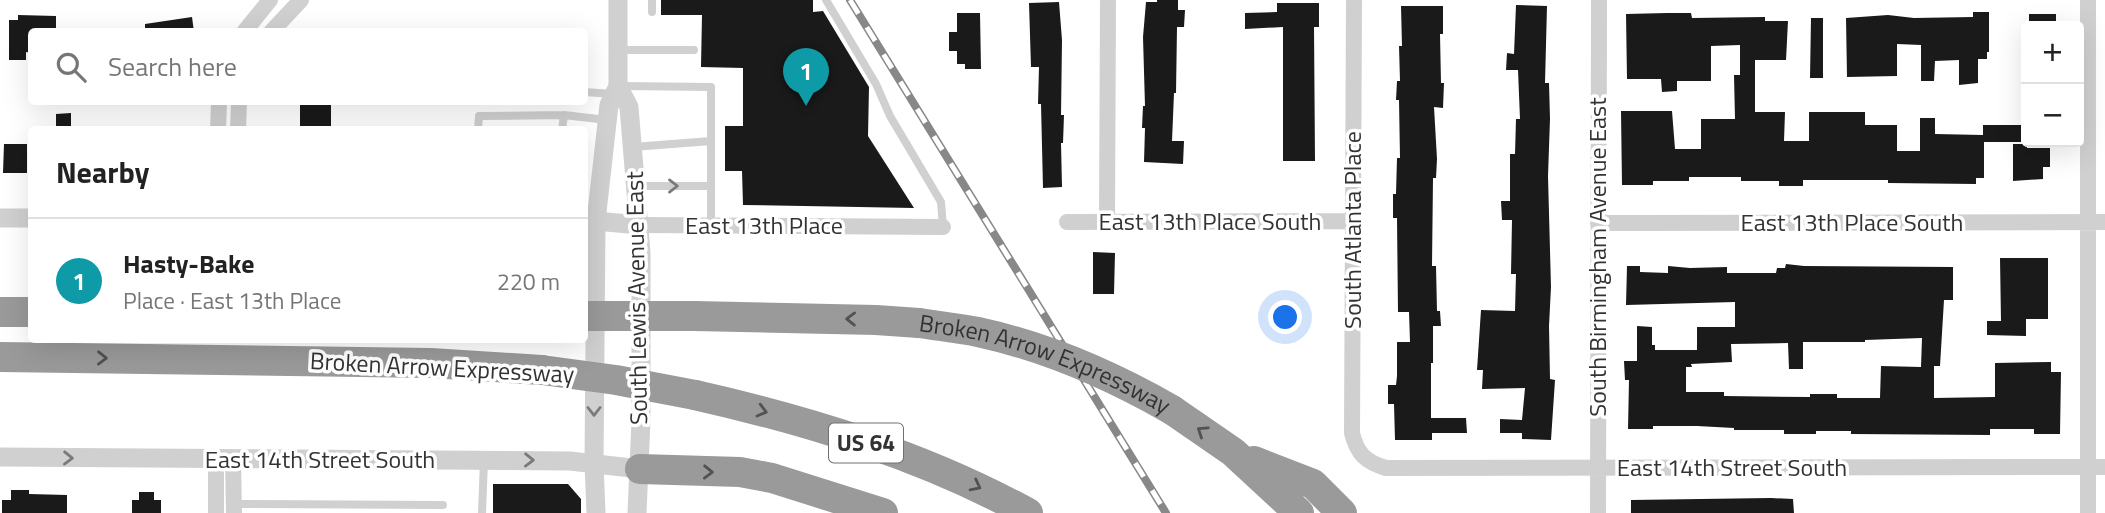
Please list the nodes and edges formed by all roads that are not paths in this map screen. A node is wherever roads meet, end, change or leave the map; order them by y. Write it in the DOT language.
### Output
graph roads {
  1 [pos="270,0"];
  2 [pos="301,0"];
  3 [pos="618,0"];
  4 [pos="652,0"];
  5 [pos="825,0"];
  6 [pos="1108,0"];
  7 [pos="1354,0"];
  8 [pos="1599,0"];
  9 [pos="2088,0"];
  10 [pos="652,12"];
  11 [pos="247,28"];
  12 [pos="275,28"];
  13 [pos="618,50"];
  14 [pos="694,50"];
  15 [pos="616,90"];
  16 [pos="588,92"];
  17 [pos="219,105"];
  18 [pos="239,105"];
  19 [pos="564,116"];
  20 [pos="607,120"];
  21 [pos="218,126"];
  22 [pos="238,126"];
  23 [pos="478,126"];
  24 [pos="563,126"];
  25 [pos="711,141"];
  26 [pos="633,147"];
  27 [pos="636,186"];
  28 [pos="710,186"];
  29 [pos="0,218"];
  30 [pos="28,218"];
  31 [pos="590,220"];
  32 [pos="1354,221"];
  33 [pos="1067,222"];
  34 [pos="1107,222"];
  35 [pos="2097,222"];
  36 [pos="1598,223"];
  37 [pos="639,225"];
  38 [pos="711,225"];
  39 [pos="943,226"];
  40 [pos="0,312"];
  41 [pos="28,312"];
  42 [pos="588,316"];
  43 [pos="0,357"];
  44 [pos="33,357"];
  45 [pos="0,370"];
  46 [pos="1233,452"];
  47 [pos="0,457"];
  48 [pos="1362,457"];
  49 [pos="225,460"];
  50 [pos="484,460"];
  51 [pos="594,463"];
  52 [pos="2088,467"];
  53 [pos="2105,467"];
  54 [pos="1598,468"];
  55 [pos="640,469"];
  56 [pos="443,505"];
  57 [pos="216,509"];
  58 [pos="234,509"];
  59 [pos="362,509"];
  60 [pos="482,513"];
  61 [pos="596,513"];
  62 [pos="637,513"];
  63 [pos="883,513"];
  64 [pos="1028,513"];
  65 [pos="1299,513"];
  66 [pos="1342,513"];
  67 [pos="1598,513"];
  68 [pos="2088,513"];
  1 -- 11 [label="street"];
  2 -- 12 [label="street"];
  3 -- 13 [label="street, South Lewis Avenue East"];
  4 -- 10 [label="lane"];
  5 -- 39 [label="lane"];
  6 -- 34 [label="street"];
  7 -- 32 [label="street, South Atlanta Place"];
  8 -- 36 [label="street, South Birmingham Avenue East"];
  9 -- 35 [label="street"];
  13 -- 14 [label="lane"];
  13 -- 15 [label="street, South Lewis Avenue East"];
  15 -- 16 [label="lane"];
  15 -- 20 [label="street, South Lewis Avenue East"];
  15 -- 25 [label="lane"];
  15 -- 26 [label="street, South Lewis Avenue East"];
  17 -- 21 [label="street"];
  18 -- 22 [label="street"];
  19 -- 20 [label="lane"];
  19 -- 23 [label="lane"];
  19 -- 24 [label="lane"];
  20 -- 31 [label="street, South Lewis Avenue East"];
  25 -- 26 [label="lane"];
  25 -- 28 [label="lane"];
  26 -- 27 [label="street, South Lewis Avenue East"];
  27 -- 28 [label="lane, one-way"];
  27 -- 37 [label="street, South Lewis Avenue East"];
  28 -- 38 [label="lane"];
  29 -- 30 [label="street"];
  31 -- 37 [label="street, East 13th Place"];
  31 -- 51 [label="street, South Lewis Avenue East, one-way"];
  32 -- 34 [label="street, East 13th Place South"];
  32 -- 48 [label="street, South Atlanta Place"];
  33 -- 34 [label="street, East 13th Place South"];
  35 -- 36 [label="street, East 13th Place South"];
  35 -- 52 [label="street"];
  36 -- 54 [label="street, South Birmingham Avenue East"];
  37 -- 38 [label="street, East 13th Place"];
  37 -- 55 [label="street, South Lewis Avenue East"];
  38 -- 39 [label="street, East 13th Place"];
  40 -- 41 [label="highway"];
  46 -- 42 [label="highway, Broken Arrow Expressway, one-way, bridge"];
  43 -- 44 [label="highway, Broken Arrow Expressway / US 64"];
  44 -- 45 [label="highway"];
  44 -- 64 [label="highway, Broken Arrow Expressway / US 64, one-way, bridge"];
  46 -- 65 [label="highway, Broken Arrow Expressway"];
  46 -- 66 [label="highway"];
  47 -- 49 [label="street, East 14th Street South, one-way"];
  48 -- 54 [label="street, East 14th Street South"];
  49 -- 50 [label="street, East 14th Street South"];
  49 -- 57 [label="street"];
  49 -- 58 [label="street"];
  50 -- 51 [label="street, East 14th Street South, one-way"];
  50 -- 60 [label="lane"];
  51 -- 55 [label="street, East 14th Street South"];
  51 -- 61 [label="street, South Lewis Avenue East"];
  52 -- 53 [label="street, East 14th Street South"];
  52 -- 54 [label="street, East 14th Street South"];
  52 -- 68 [label="street"];
  54 -- 67 [label="street, South Birmingham Avenue East"];
  55 -- 62 [label="street, South Lewis Avenue East"];
  55 -- 63 [label="highway, one-way"];
  56 -- 59 [label="lane"];
  57 -- 58 [label="lane"];
  58 -- 59 [label="lane"];
}
